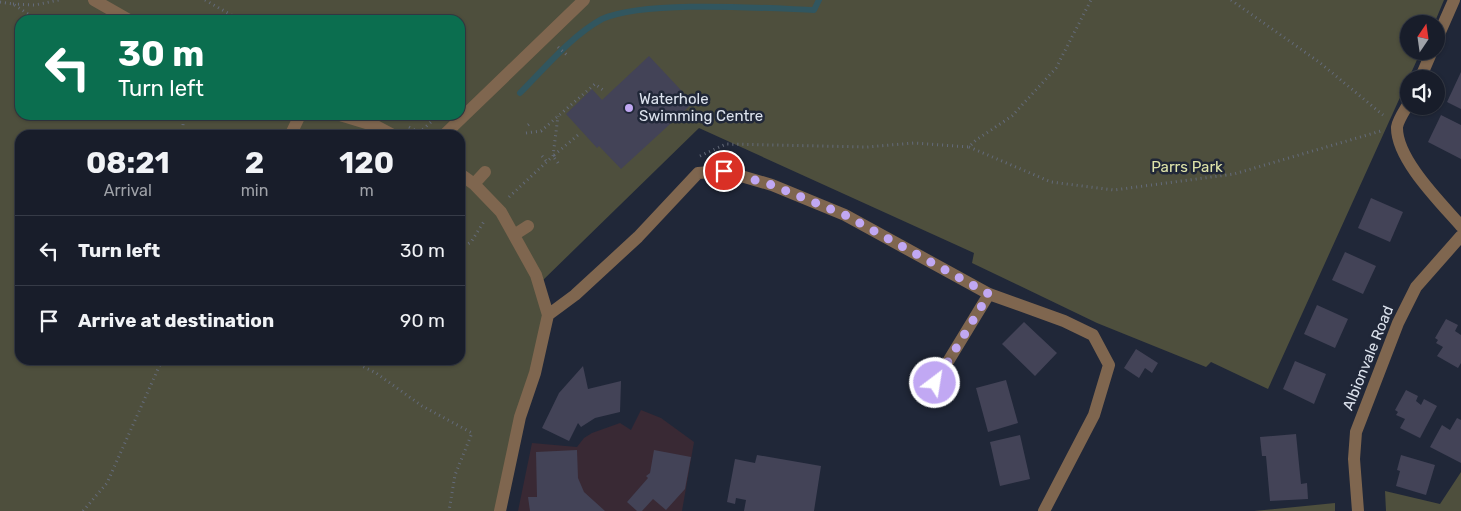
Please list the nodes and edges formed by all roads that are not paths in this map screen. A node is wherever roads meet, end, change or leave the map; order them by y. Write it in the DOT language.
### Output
graph roads {
  1 [pos="94,0"];
  2 [pos="584,0"];
  3 [pos="1454,0"];
  4 [pos="120,15"];
  5 [pos="1445,20"];
  6 [pos="465,115"];
  7 [pos="1403,115"];
  8 [pos="356,120"];
  9 [pos="460,120"];
  10 [pos="384,130"];
  11 [pos="449,130"];
  12 [pos="485,172"];
  13 [pos="465,178"];
  14 [pos="474,184"];
  15 [pos="528,226"];
  16 [pos="1461,226"];
  17 [pos="514,235"];
  18 [pos="1461,236"];
  19 [pos="989,294"];
  20 [pos="548,315"];
  21 [pos="935,383"];
  22 [pos="500,511"];
  23 [pos="1044,511"];
  24 [pos="1358,511"];
  1 -- 4 [label="street"];
  2 -- 6 [label="street"];
  3 -- 5 [label="street"];
  7 -- 16 [label="street"];
  8 -- 10 [label="street"];
  9 -- 11 [label="street"];
  12 -- 14 [label="street"];
  13 -- 14 [label="street"];
  14 -- 17 [label="street"];
  15 -- 17 [label="street"];
  17 -- 20 [label="street"];
  18 -- 24 [label="street, Albionvale Road"];
  19 -- 20 [label="street"];
  19 -- 21 [label="street"];
  19 -- 23 [label="street"];
  20 -- 22 [label="street"];
}
